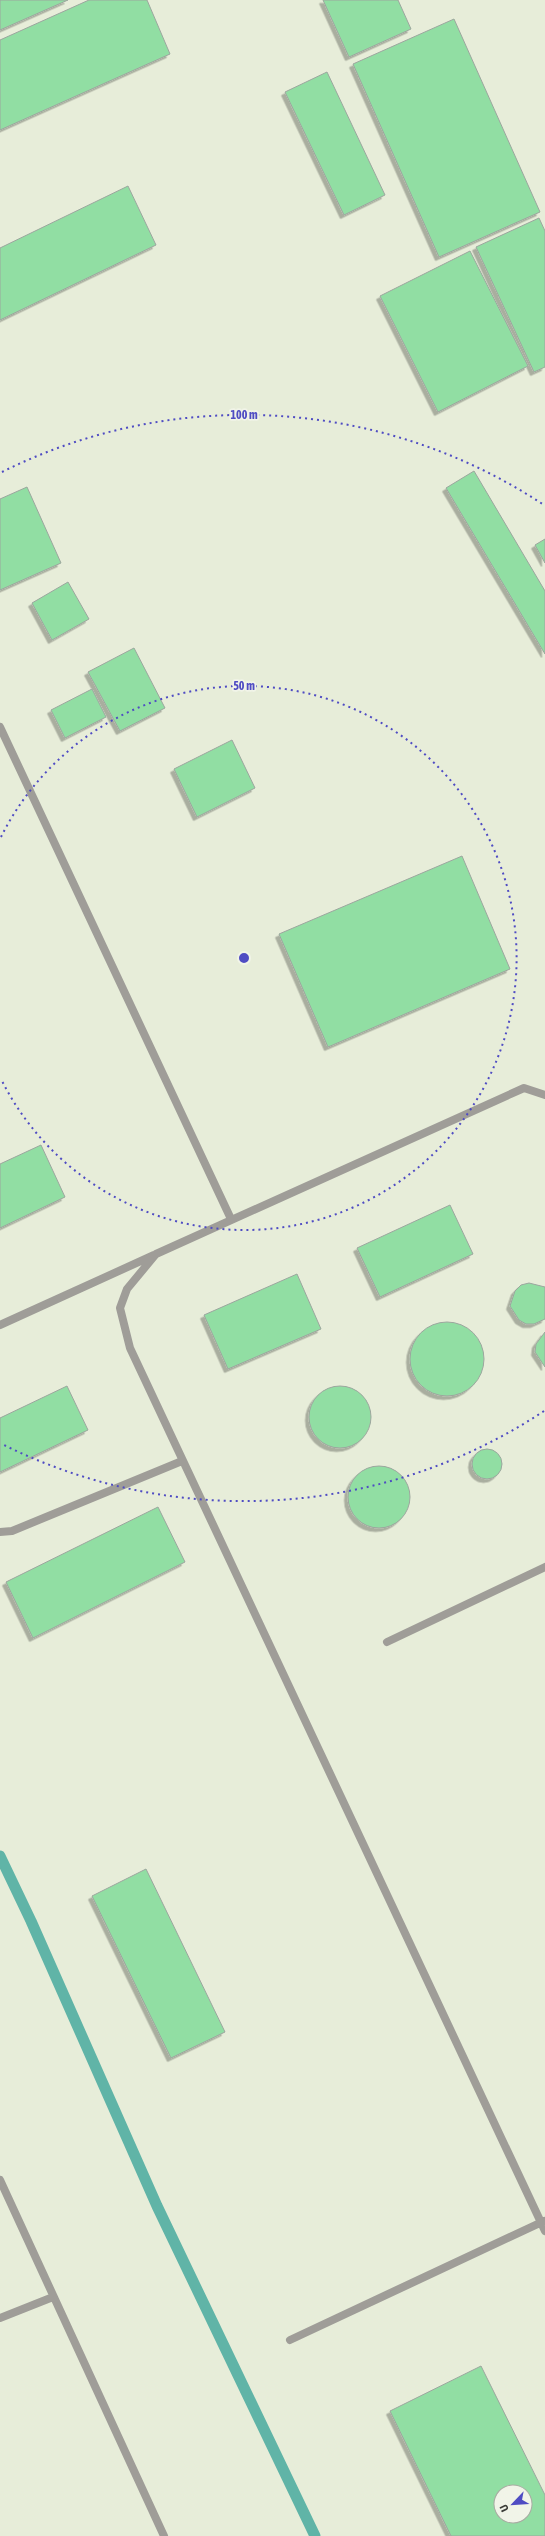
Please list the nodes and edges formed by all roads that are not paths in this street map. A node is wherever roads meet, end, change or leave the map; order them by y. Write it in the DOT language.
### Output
graph roads {
  1 [pos="0,727"];
  2 [pos="545,1096"];
  3 [pos="231,1219"];
  4 [pos="156,1254"];
  5 [pos="0,1325"];
  6 [pos="182,1461"];
  7 [pos="0,1532"];
  8 [pos="545,1567"];
  9 [pos="387,1642"];
  10 [pos="0,2180"];
  11 [pos="543,2222"];
  12 [pos="545,2231"];
  13 [pos="53,2298"];
  14 [pos="0,2318"];
  15 [pos="290,2340"];
  16 [pos="164,2536"];
  1 -- 3 [label="lane"];
  2 -- 3 [label="lane"];
  3 -- 4 [label="lane"];
  4 -- 5 [label="lane"];
  4 -- 6 [label="lane"];
  6 -- 7 [label="lane"];
  6 -- 11 [label="lane"];
  8 -- 9 [label="lane"];
  10 -- 13 [label="lane"];
  11 -- 12 [label="lane"];
  11 -- 15 [label="lane"];
  13 -- 14 [label="lane"];
  13 -- 16 [label="lane"];
}
